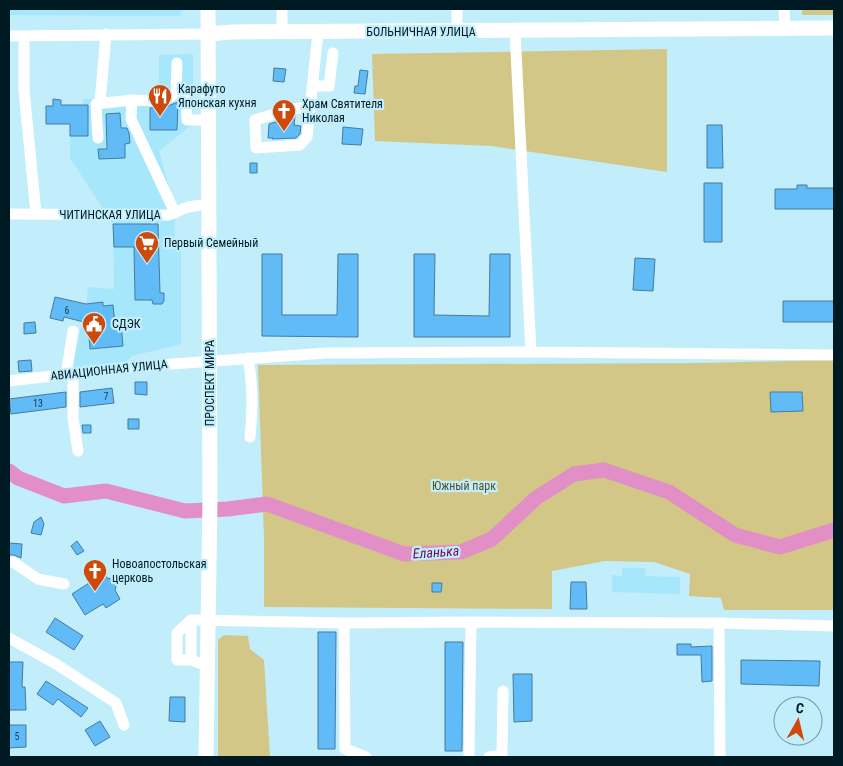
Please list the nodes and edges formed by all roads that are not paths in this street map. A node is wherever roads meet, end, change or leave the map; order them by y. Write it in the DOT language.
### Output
graph roads {
  1 [pos="208,9"];
  2 [pos="282,9"];
  3 [pos="457,9"];
  4 [pos="460,9"];
  5 [pos="784,9"];
  6 [pos="834,24"];
  7 [pos="785,28"];
  8 [pos="813,28"];
  9 [pos="834,28"];
  10 [pos="515,31"];
  11 [pos="318,32"];
  12 [pos="457,32"];
  13 [pos="282,33"];
  14 [pos="106,34"];
  15 [pos="208,34"];
  16 [pos="9,36"];
  17 [pos="24,37"];
  18 [pos="333,53"];
  19 [pos="176,63"];
  20 [pos="312,86"];
  21 [pos="176,94"];
  22 [pos="132,100"];
  23 [pos="100,104"];
  24 [pos="310,106"];
  25 [pos="208,120"];
  26 [pos="98,138"];
  27 [pos="209,204"];
  28 [pos="175,213"];
  29 [pos="9,214"];
  30 [pos="36,214"];
  31 [pos="73,330"];
  32 [pos="531,352"];
  33 [pos="834,355"];
  34 [pos="246,358"];
  35 [pos="210,360"];
  36 [pos="69,375"];
  37 [pos="9,381"];
  38 [pos="250,437"];
  39 [pos="78,450"];
  40 [pos="9,562"];
  41 [pos="64,584"];
  42 [pos="208,620"];
  43 [pos="471,622"];
  44 [pos="344,623"];
  45 [pos="719,623"];
  46 [pos="834,626"];
  47 [pos="9,638"];
  48 [pos="208,666"];
  49 [pos="503,692"];
  50 [pos="124,725"];
  51 [pos="206,757"];
  52 [pos="366,757"];
  53 [pos="469,757"];
  54 [pos="489,757"];
  55 [pos="720,757"];
  1 -- 15 [label="main road, ПРОСПЕКТ МИРА"];
  2 -- 13 [label="street"];
  3 -- 4 [label="street"];
  3 -- 12 [label="street"];
  5 -- 7 [label="street"];
  6 -- 8 [label="main road"];
  7 -- 8 [label="main road, БОЛЬНИЧНАЯ УЛИЦА"];
  7 -- 10 [label="main road, БОЛЬНИЧНАЯ УЛИЦА"];
  8 -- 9 [label="main road, БОЛЬНИЧНАЯ УЛИЦА"];
  10 -- 12 [label="main road, БОЛЬНИЧНАЯ УЛИЦА"];
  10 -- 32 [label="street"];
  11 -- 12 [label="main road, БОЛЬНИЧНАЯ УЛИЦА"];
  11 -- 13 [label="main road, БОЛЬНИЧНАЯ УЛИЦА"];
  11 -- 20 [label="street"];
  13 -- 15 [label="main road, БОЛЬНИЧНАЯ УЛИЦА"];
  14 -- 15 [label="street, БОЛЬНИЧНАЯ УЛИЦА"];
  14 -- 17 [label="street, БОЛЬНИЧНАЯ УЛИЦА"];
  14 -- 23 [label="street"];
  15 -- 25 [label="main road, ПРОСПЕКТ МИРА"];
  16 -- 17 [label="street, БОЛЬНИЧНАЯ УЛИЦА"];
  17 -- 30 [label="street"];
  18 -- 20 [label="street"];
  19 -- 21 [label="street"];
  20 -- 24 [label="street"];
  21 -- 22 [label="street"];
  21 -- 25 [label="street"];
  22 -- 23 [label="street"];
  22 -- 28 [label="street"];
  23 -- 26 [label="street"];
  24 -- 24 [label="street"];
  25 -- 27 [label="main road, ПРОСПЕКТ МИРА"];
  27 -- 28 [label="street, ЧИТИНСКАЯ УЛИЦА"];
  27 -- 35 [label="main road, ПРОСПЕКТ МИРА"];
  28 -- 30 [label="street, ЧИТИНСКАЯ УЛИЦА"];
  29 -- 30 [label="street, ЧИТИНСКАЯ УЛИЦА"];
  31 -- 36 [label="street"];
  32 -- 33 [label="street, АВИАЦИОННАЯ УЛИЦА"];
  32 -- 34 [label="street, АВИАЦИОННАЯ УЛИЦА"];
  34 -- 35 [label="street, АВИАЦИОННАЯ УЛИЦА"];
  34 -- 38 [label="street"];
  35 -- 36 [label="street, АВИАЦИОННАЯ УЛИЦА"];
  35 -- 42 [label="main road, ПРОСПЕКТ МИРА"];
  36 -- 37 [label="street, АВИАЦИОННАЯ УЛИЦА"];
  36 -- 39 [label="street"];
  40 -- 41 [label="street"];
  42 -- 44 [label="street"];
  42 -- 48 [label="main road, ПРОСПЕКТ МИРА"];
  42 -- 48 [label="street"];
  43 -- 44 [label="street"];
  43 -- 45 [label="street"];
  43 -- 53 [label="street"];
  44 -- 52 [label="street"];
  45 -- 46 [label="street"];
  45 -- 55 [label="street"];
  47 -- 50 [label="street"];
  48 -- 51 [label="main road, ПРОСПЕКТ МИРА"];
  49 -- 54 [label="street"];
}
